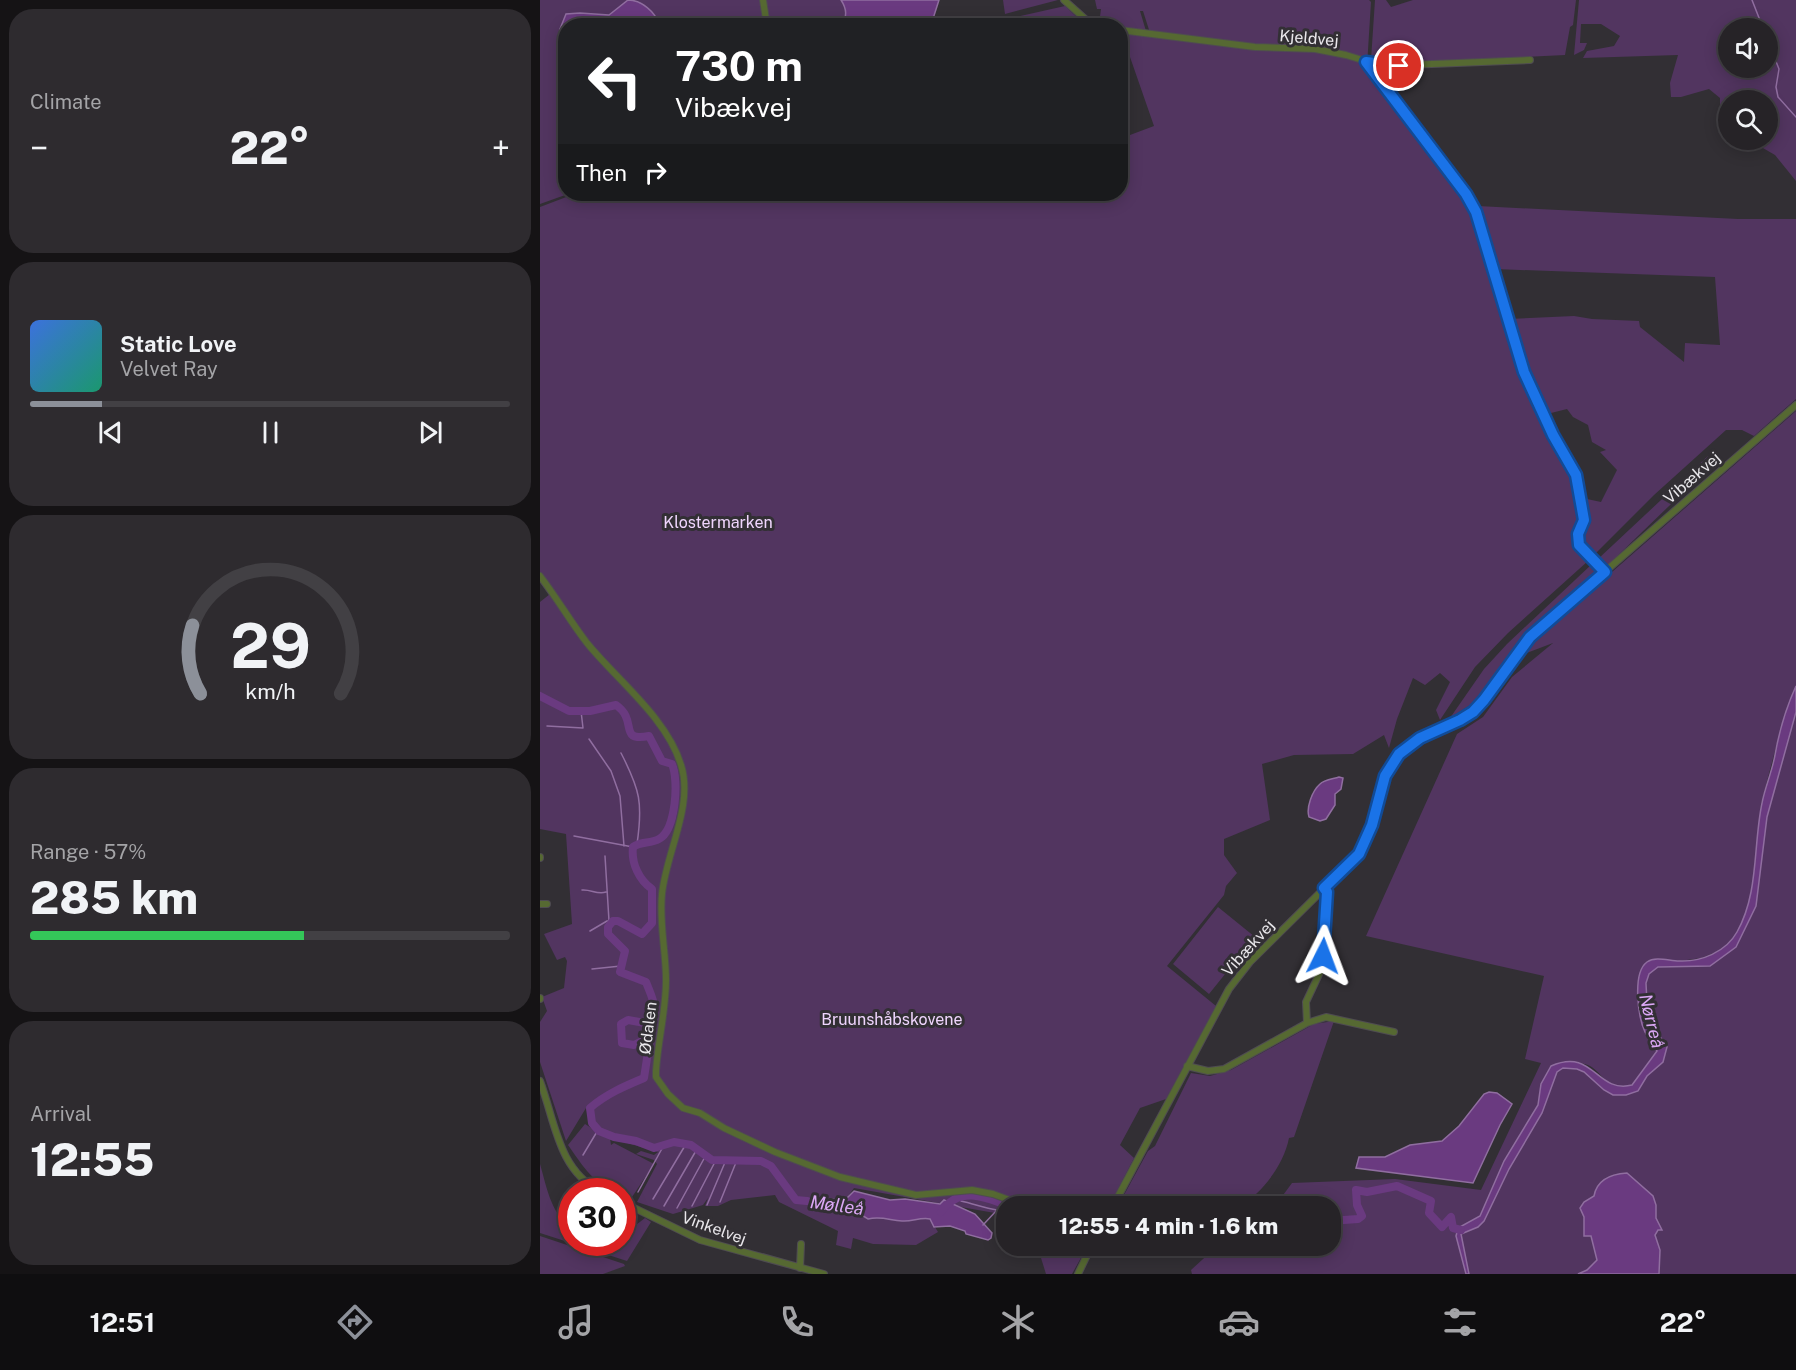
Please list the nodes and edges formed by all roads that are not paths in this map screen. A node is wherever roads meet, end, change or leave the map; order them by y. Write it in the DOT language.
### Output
graph roads {
  1 [pos="762,0"];
  2 [pos="1064,0"];
  3 [pos="765,18"];
  4 [pos="1083,18"];
  5 [pos="1128,31"];
  6 [pos="1530,60"];
  7 [pos="1366,62"];
  8 [pos="1796,405"];
  9 [pos="1605,572"];
  10 [pos="540,576"];
  11 [pos="1324,888"];
  12 [pos="1307,1023"];
  13 [pos="1394,1032"];
  14 [pos="1187,1066"];
  15 [pos="540,1082"];
  16 [pos="581,1178"];
  17 [pos="998,1196"];
  18 [pos="1118,1196"];
  19 [pos="636,1209"];
  20 [pos="801,1244"];
  21 [pos="1087,1256"];
  22 [pos="800,1268"];
  23 [pos="824,1274"];
  24 [pos="1078,1274"];
  1 -- 3 [label="street"];
  2 -- 4 [label="street"];
  5 -- 7 [label="street, Kjeldvej"];
  6 -- 7 [label="street, Kjeldvej"];
  7 -- 9 [label="street"];
  8 -- 9 [label="street, Vibækvej"];
  9 -- 11 [label="street, Vibækvej"];
  10 -- 17 [label="street, Ødalen"];
  11 -- 12 [label="street"];
  11 -- 14 [label="street, Vibækvej"];
  12 -- 13 [label="street"];
  12 -- 14 [label="street"];
  14 -- 18 [label="street, Vibækvej"];
  15 -- 16 [label="street"];
  19 -- 22 [label="street, Vinkelvej"];
  20 -- 22 [label="street"];
  21 -- 24 [label="street"];
  22 -- 23 [label="street, Vinkelvej"];
}
